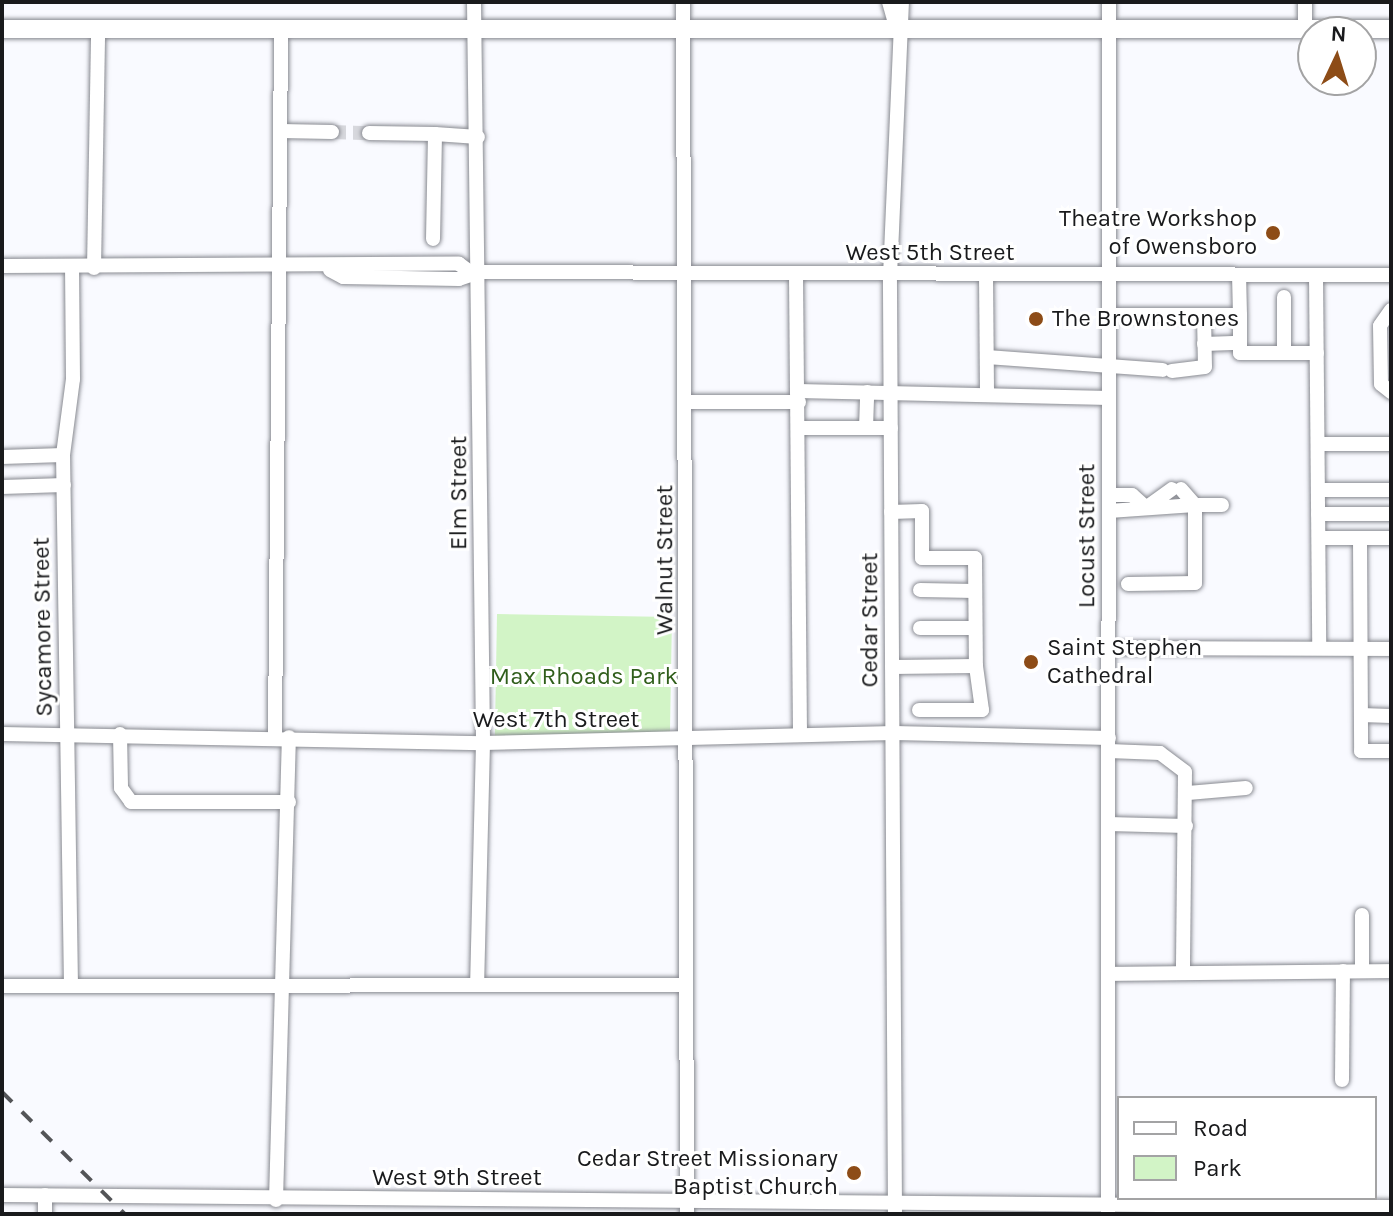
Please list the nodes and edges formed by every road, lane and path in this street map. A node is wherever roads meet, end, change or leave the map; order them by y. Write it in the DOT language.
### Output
graph roads {
  1 [pos="474,2"];
  2 [pos="683,2"];
  3 [pos="889,2"];
  4 [pos="902,2"];
  5 [pos="1109,2"];
  6 [pos="896,26"];
  7 [pos="1109,26"];
  8 [pos="683,28"];
  9 [pos="1297,28"];
  10 [pos="2,29"];
  11 [pos="475,29"];
  12 [pos="98,30"];
  13 [pos="281,30"];
  14 [pos="281,131"];
  15 [pos="332,132"];
  16 [pos="369,133"];
  17 [pos="435,134"];
  18 [pos="478,137"];
  19 [pos="433,239"];
  20 [pos="2,266"];
  21 [pos="72,268"];
  22 [pos="94,268"];
  23 [pos="279,270"];
  24 [pos="474,272"];
  25 [pos="986,275"];
  26 [pos="1109,275"];
  27 [pos="1239,275"];
  28 [pos="1316,275"];
  29 [pos="1391,275"];
  30 [pos="685,276"];
  31 [pos="796,276"];
  32 [pos="890,276"];
  33 [pos="1284,297"];
  34 [pos="1391,310"];
  35 [pos="1109,315"];
  36 [pos="1204,315"];
  37 [pos="1240,315"];
  38 [pos="1240,343"];
  39 [pos="1204,344"];
  40 [pos="1284,353"];
  41 [pos="1317,353"];
  42 [pos="987,357"];
  43 [pos="1109,370"];
  44 [pos="987,391"];
  45 [pos="867,392"];
  46 [pos="1391,392"];
  47 [pos="891,393"];
  48 [pos="798,397"];
  49 [pos="1109,398"];
  50 [pos="687,402"];
  51 [pos="799,428"];
  52 [pos="866,428"];
  53 [pos="891,428"];
  54 [pos="1318,444"];
  55 [pos="1391,444"];
  56 [pos="63,455"];
  57 [pos="2,457"];
  58 [pos="64,485"];
  59 [pos="2,487"];
  60 [pos="1318,490"];
  61 [pos="1391,490"];
  62 [pos="1109,503"];
  63 [pos="1147,505"];
  64 [pos="1195,505"];
  65 [pos="1222,505"];
  66 [pos="891,512"];
  67 [pos="1318,514"];
  68 [pos="1391,514"];
  69 [pos="1319,538"];
  70 [pos="1360,538"];
  71 [pos="1391,538"];
  72 [pos="1128,584"];
  73 [pos="920,590"];
  74 [pos="975,591"];
  75 [pos="920,628"];
  76 [pos="975,628"];
  77 [pos="1109,648"];
  78 [pos="1319,648"];
  79 [pos="1360,649"];
  80 [pos="1391,649"];
  81 [pos="976,666"];
  82 [pos="892,667"];
  83 [pos="919,710"];
  84 [pos="1361,715"];
  85 [pos="1391,716"];
  86 [pos="67,733"];
  87 [pos="894,733"];
  88 [pos="2,734"];
  89 [pos="120,734"];
  90 [pos="800,735"];
  91 [pos="282,737"];
  92 [pos="688,737"];
  93 [pos="483,743"];
  94 [pos="1109,744"];
  95 [pos="1391,751"];
  96 [pos="1246,788"];
  97 [pos="1188,793"];
  98 [pos="289,802"];
  99 [pos="1108,824"];
  100 [pos="1186,826"];
  101 [pos="1362,915"];
  102 [pos="1343,971"];
  103 [pos="1362,971"];
  104 [pos="1391,971"];
  105 [pos="1183,973"];
  106 [pos="1108,974"];
  107 [pos="284,985"];
  108 [pos="477,985"];
  109 [pos="686,985"];
  110 [pos="2,986"];
  111 [pos="71,986"];
  112 [pos="1342,1080"];
  113 [pos="2,1195"];
  114 [pos="45,1195"];
  115 [pos="276,1200"];
  116 [pos="435,1207"];
  117 [pos="508,1207"];
  118 [pos="562,1207"];
  119 [pos="1391,1207"];
  120 [pos="687,1208"];
  121 [pos="895,1208"];
  122 [pos="1108,1208"];
  123 [pos="45,1214"];
  1 -- 11 [label="street, Elm Street"];
  2 -- 8 [label="street, Walnut Street"];
  3 -- 6 [label="street, Cedar Street"];
  4 -- 6 [label="street, Cedar Street"];
  5 -- 7 [label="street, Locust Street"];
  6 -- 7 [label="main road"];
  6 -- 8 [label="main road"];
  6 -- 32 [label="street, Cedar Street"];
  7 -- 9 [label="main road"];
  7 -- 26 [label="street, Locust Street"];
  8 -- 11 [label="main road"];
  8 -- 30 [label="street, Walnut Street"];
  10 -- 12 [label="main road"];
  11 -- 13 [label="main road"];
  11 -- 18 [label="street, Elm Street"];
  12 -- 13 [label="main road"];
  12 -- 22 [label="street"];
  13 -- 14 [label="street"];
  14 -- 15 [label="street"];
  14 -- 23 [label="street"];
  16 -- 17 [label="street"];
  17 -- 18 [label="street"];
  17 -- 19 [label="street"];
  18 -- 24 [label="street, Elm Street"];
  20 -- 21 [label="street, West 5th Street"];
  21 -- 22 [label="street, West 5th Street"];
  21 -- 56 [label="street, Sycamore Street"];
  22 -- 23 [label="street, West 5th Street"];
  23 -- 24 [label="street, West 5th Street"];
  23 -- 91 [label="street"];
  24 -- 30 [label="street, West 5th Street"];
  24 -- 93 [label="street, Elm Street"];
  25 -- 26 [label="street, West 5th Street"];
  25 -- 32 [label="street, West 5th Street"];
  25 -- 42 [label="street"];
  26 -- 27 [label="street, West 5th Street"];
  26 -- 35 [label="street, Locust Street"];
  27 -- 28 [label="street, West 5th Street"];
  27 -- 37 [label="street"];
  28 -- 29 [label="street, West 5th Street"];
  28 -- 41 [label="street"];
  30 -- 31 [label="street, West 5th Street"];
  30 -- 50 [label="street, Walnut Street"];
  31 -- 32 [label="street, West 5th Street"];
  31 -- 48 [label="street"];
  32 -- 47 [label="street, Cedar Street"];
  33 -- 40 [label="street"];
  34 -- 46 [label="street"];
  35 -- 36 [label="street"];
  35 -- 43 [label="street, Locust Street"];
  36 -- 37 [label="street"];
  36 -- 39 [label="street"];
  37 -- 38 [label="street"];
  38 -- 39 [label="street"];
  38 -- 40 [label="street"];
  39 -- 43 [label="street"];
  40 -- 41 [label="street"];
  41 -- 54 [label="street"];
  42 -- 43 [label="street"];
  42 -- 44 [label="street"];
  43 -- 49 [label="street, Locust Street"];
  44 -- 47 [label="street"];
  44 -- 49 [label="street"];
  45 -- 47 [label="street"];
  45 -- 48 [label="street"];
  45 -- 52 [label="street"];
  47 -- 53 [label="street, Cedar Street"];
  48 -- 50 [label="street"];
  48 -- 51 [label="street"];
  49 -- 62 [label="street, Locust Street"];
  50 -- 92 [label="street, Walnut Street"];
  51 -- 52 [label="street"];
  51 -- 90 [label="street"];
  52 -- 53 [label="street"];
  53 -- 66 [label="street, Cedar Street"];
  54 -- 55 [label="street"];
  54 -- 60 [label="street"];
  56 -- 57 [label="street"];
  56 -- 58 [label="street, Sycamore Street"];
  58 -- 59 [label="street"];
  58 -- 86 [label="street, Sycamore Street"];
  60 -- 61 [label="street"];
  60 -- 67 [label="street"];
  62 -- 63 [label="street"];
  62 -- 77 [label="street, Locust Street"];
  63 -- 64 [label="street"];
  63 -- 64 [label="street"];
  64 -- 65 [label="street"];
  64 -- 72 [label="street"];
  66 -- 74 [label="street"];
  66 -- 82 [label="street, Cedar Street"];
  67 -- 68 [label="street"];
  67 -- 69 [label="street"];
  69 -- 70 [label="street"];
  69 -- 78 [label="street"];
  70 -- 71 [label="street"];
  70 -- 79 [label="street"];
  73 -- 74 [label="street"];
  74 -- 76 [label="street"];
  75 -- 76 [label="street"];
  76 -- 81 [label="street"];
  77 -- 78 [label="street"];
  77 -- 94 [label="street, Locust Street"];
  78 -- 79 [label="street"];
  79 -- 80 [label="street"];
  79 -- 84 [label="street"];
  81 -- 82 [label="street"];
  81 -- 83 [label="street"];
  82 -- 87 [label="street, Cedar Street"];
  84 -- 85 [label="street"];
  84 -- 95 [label="street"];
  86 -- 88 [label="street, West 7th Street"];
  86 -- 89 [label="street, West 7th Street"];
  86 -- 111 [label="street, Sycamore Street"];
  87 -- 90 [label="street, West 7th Street"];
  87 -- 94 [label="street, West 7th Street"];
  87 -- 121 [label="street, Cedar Street"];
  89 -- 91 [label="street, West 7th Street"];
  89 -- 98 [label="street"];
  90 -- 92 [label="street, West 7th Street"];
  91 -- 93 [label="street, West 7th Street"];
  91 -- 98 [label="street"];
  92 -- 93 [label="street, West 7th Street"];
  92 -- 109 [label="street, Walnut Street"];
  93 -- 108 [label="street, Elm Street"];
  94 -- 97 [label="street, West 7th Street"];
  94 -- 99 [label="street, Locust Street"];
  96 -- 97 [label="street"];
  97 -- 100 [label="street"];
  98 -- 107 [label="street"];
  99 -- 100 [label="street"];
  99 -- 106 [label="street, Locust Street"];
  100 -- 105 [label="street"];
  101 -- 103 [label="street"];
  102 -- 103 [label="street"];
  102 -- 105 [label="street"];
  102 -- 112 [label="street"];
  103 -- 104 [label="street"];
  105 -- 106 [label="street"];
  106 -- 122 [label="street, Locust Street"];
  107 -- 108 [label="street"];
  107 -- 111 [label="street"];
  107 -- 115 [label="street"];
  108 -- 109 [label="street"];
  109 -- 120 [label="street, Walnut Street"];
  110 -- 111 [label="street"];
  113 -- 114 [label="street, West 9th Street"];
  114 -- 115 [label="street, West 9th Street"];
  114 -- 123 [label="street"];
  115 -- 116 [label="street, West 9th Street"];
  116 -- 117 [label="street, West 9th Street"];
  117 -- 118 [label="street, West 9th Street"];
  118 -- 120 [label="street, West 9th Street"];
  119 -- 122 [label="street, West 9th Street"];
  120 -- 121 [label="street, West 9th Street"];
  121 -- 122 [label="street, West 9th Street"];
}
